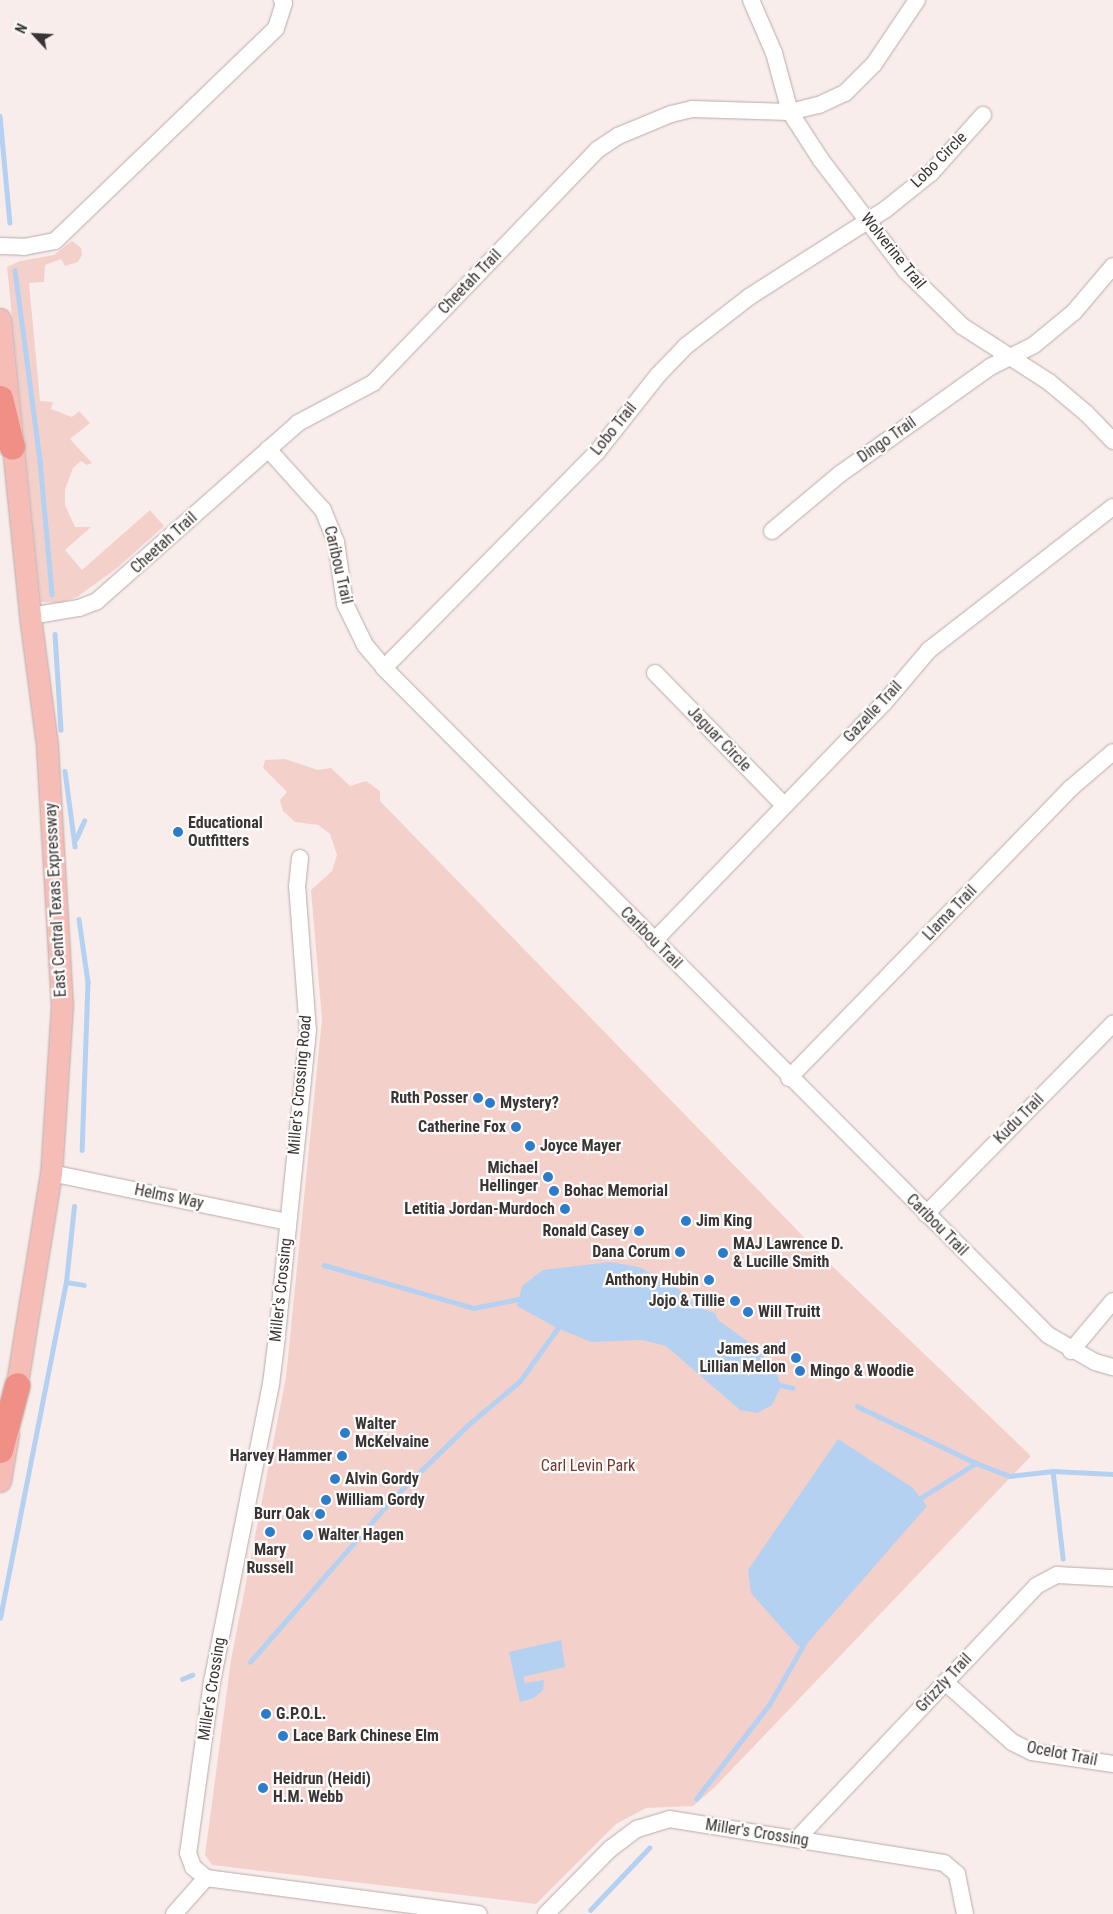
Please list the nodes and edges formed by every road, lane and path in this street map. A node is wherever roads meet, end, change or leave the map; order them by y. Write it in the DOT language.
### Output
graph roads {
  1 [pos="282,0"];
  2 [pos="751,0"];
  3 [pos="917,0"];
  4 [pos="790,112"];
  5 [pos="983,115"];
  6 [pos="867,219"];
  7 [pos="0,246"];
  8 [pos="1113,266"];
  9 [pos="0,318"];
  10 [pos="1008,357"];
  11 [pos="0,398"];
  12 [pos="1113,441"];
  13 [pos="12,447"];
  14 [pos="268,449"];
  15 [pos="1113,507"];
  16 [pos="772,531"];
  17 [pos="30,616"];
  18 [pos="384,668"];
  19 [pos="655,673"];
  20 [pos="1113,752"];
  21 [pos="784,805"];
  22 [pos="300,858"];
  23 [pos="654,941"];
  24 [pos="1113,1024"];
  25 [pos="789,1078"];
  26 [pos="51,1173"];
  27 [pos="926,1214"];
  28 [pos="287,1222"];
  29 [pos="1113,1301"];
  30 [pos="1071,1351"];
  31 [pos="1113,1367"];
  32 [pos="17,1386"];
  33 [pos="0,1450"];
  34 [pos="0,1481"];
  35 [pos="1113,1578"];
  36 [pos="945,1682"];
  37 [pos="1113,1764"];
  38 [pos="797,1839"];
  39 [pos="206,1878"];
  40 [pos="174,1914"];
  41 [pos="480,1914"];
  42 [pos="546,1914"];
  43 [pos="965,1914"];
  1 -- 7 [label="street"];
  2 -- 4 [label="street, Wolverine Trail"];
  3 -- 4 [label="street, Cheetah Trail"];
  4 -- 6 [label="street, Wolverine Trail"];
  4 -- 14 [label="street, Cheetah Trail"];
  5 -- 6 [label="street, Lobo Circle"];
  6 -- 10 [label="street, Wolverine Trail"];
  6 -- 18 [label="street, Lobo Trail"];
  8 -- 10 [label="street, Dingo Trail"];
  9 -- 13 [label="main road, East Central Texas Expressway"];
  10 -- 12 [label="street, Wolverine Trail"];
  10 -- 16 [label="street, Dingo Trail"];
  11 -- 13 [label="highway"];
  13 -- 17 [label="main road, East Central Texas Expressway"];
  14 -- 17 [label="street, Cheetah Trail"];
  14 -- 18 [label="street, Caribou Trail"];
  15 -- 21 [label="street, Gazelle Trail"];
  17 -- 26 [label="main road, East Central Texas Expressway"];
  18 -- 23 [label="street, Caribou Trail"];
  19 -- 21 [label="street, Jaguar Circle"];
  20 -- 25 [label="street, Llama Trail"];
  21 -- 23 [label="street, Gazelle Trail"];
  22 -- 28 [label="street, Miller's Crossing Road"];
  23 -- 25 [label="street, Caribou Trail"];
  24 -- 27 [label="street, Kudu Trail"];
  25 -- 27 [label="street, Caribou Trail"];
  26 -- 28 [label="street, Helms Way"];
  26 -- 32 [label="main road, East Central Texas Expressway"];
  27 -- 30 [label="street, Caribou Trail"];
  28 -- 39 [label="street, Miller's Crossing"];
  29 -- 30 [label="street"];
  30 -- 31 [label="street, Caribou Trail"];
  32 -- 33 [label="highway"];
  32 -- 34 [label="main road, East Central Texas Expressway"];
  35 -- 36 [label="street, Grizzly Trail"];
  36 -- 37 [label="street, Ocelot Trail"];
  36 -- 38 [label="street, Grizzly Trail"];
  38 -- 42 [label="street, Miller's Crossing"];
  38 -- 43 [label="street, Miller's Crossing"];
  39 -- 40 [label="street"];
  39 -- 41 [label="street"];
}
